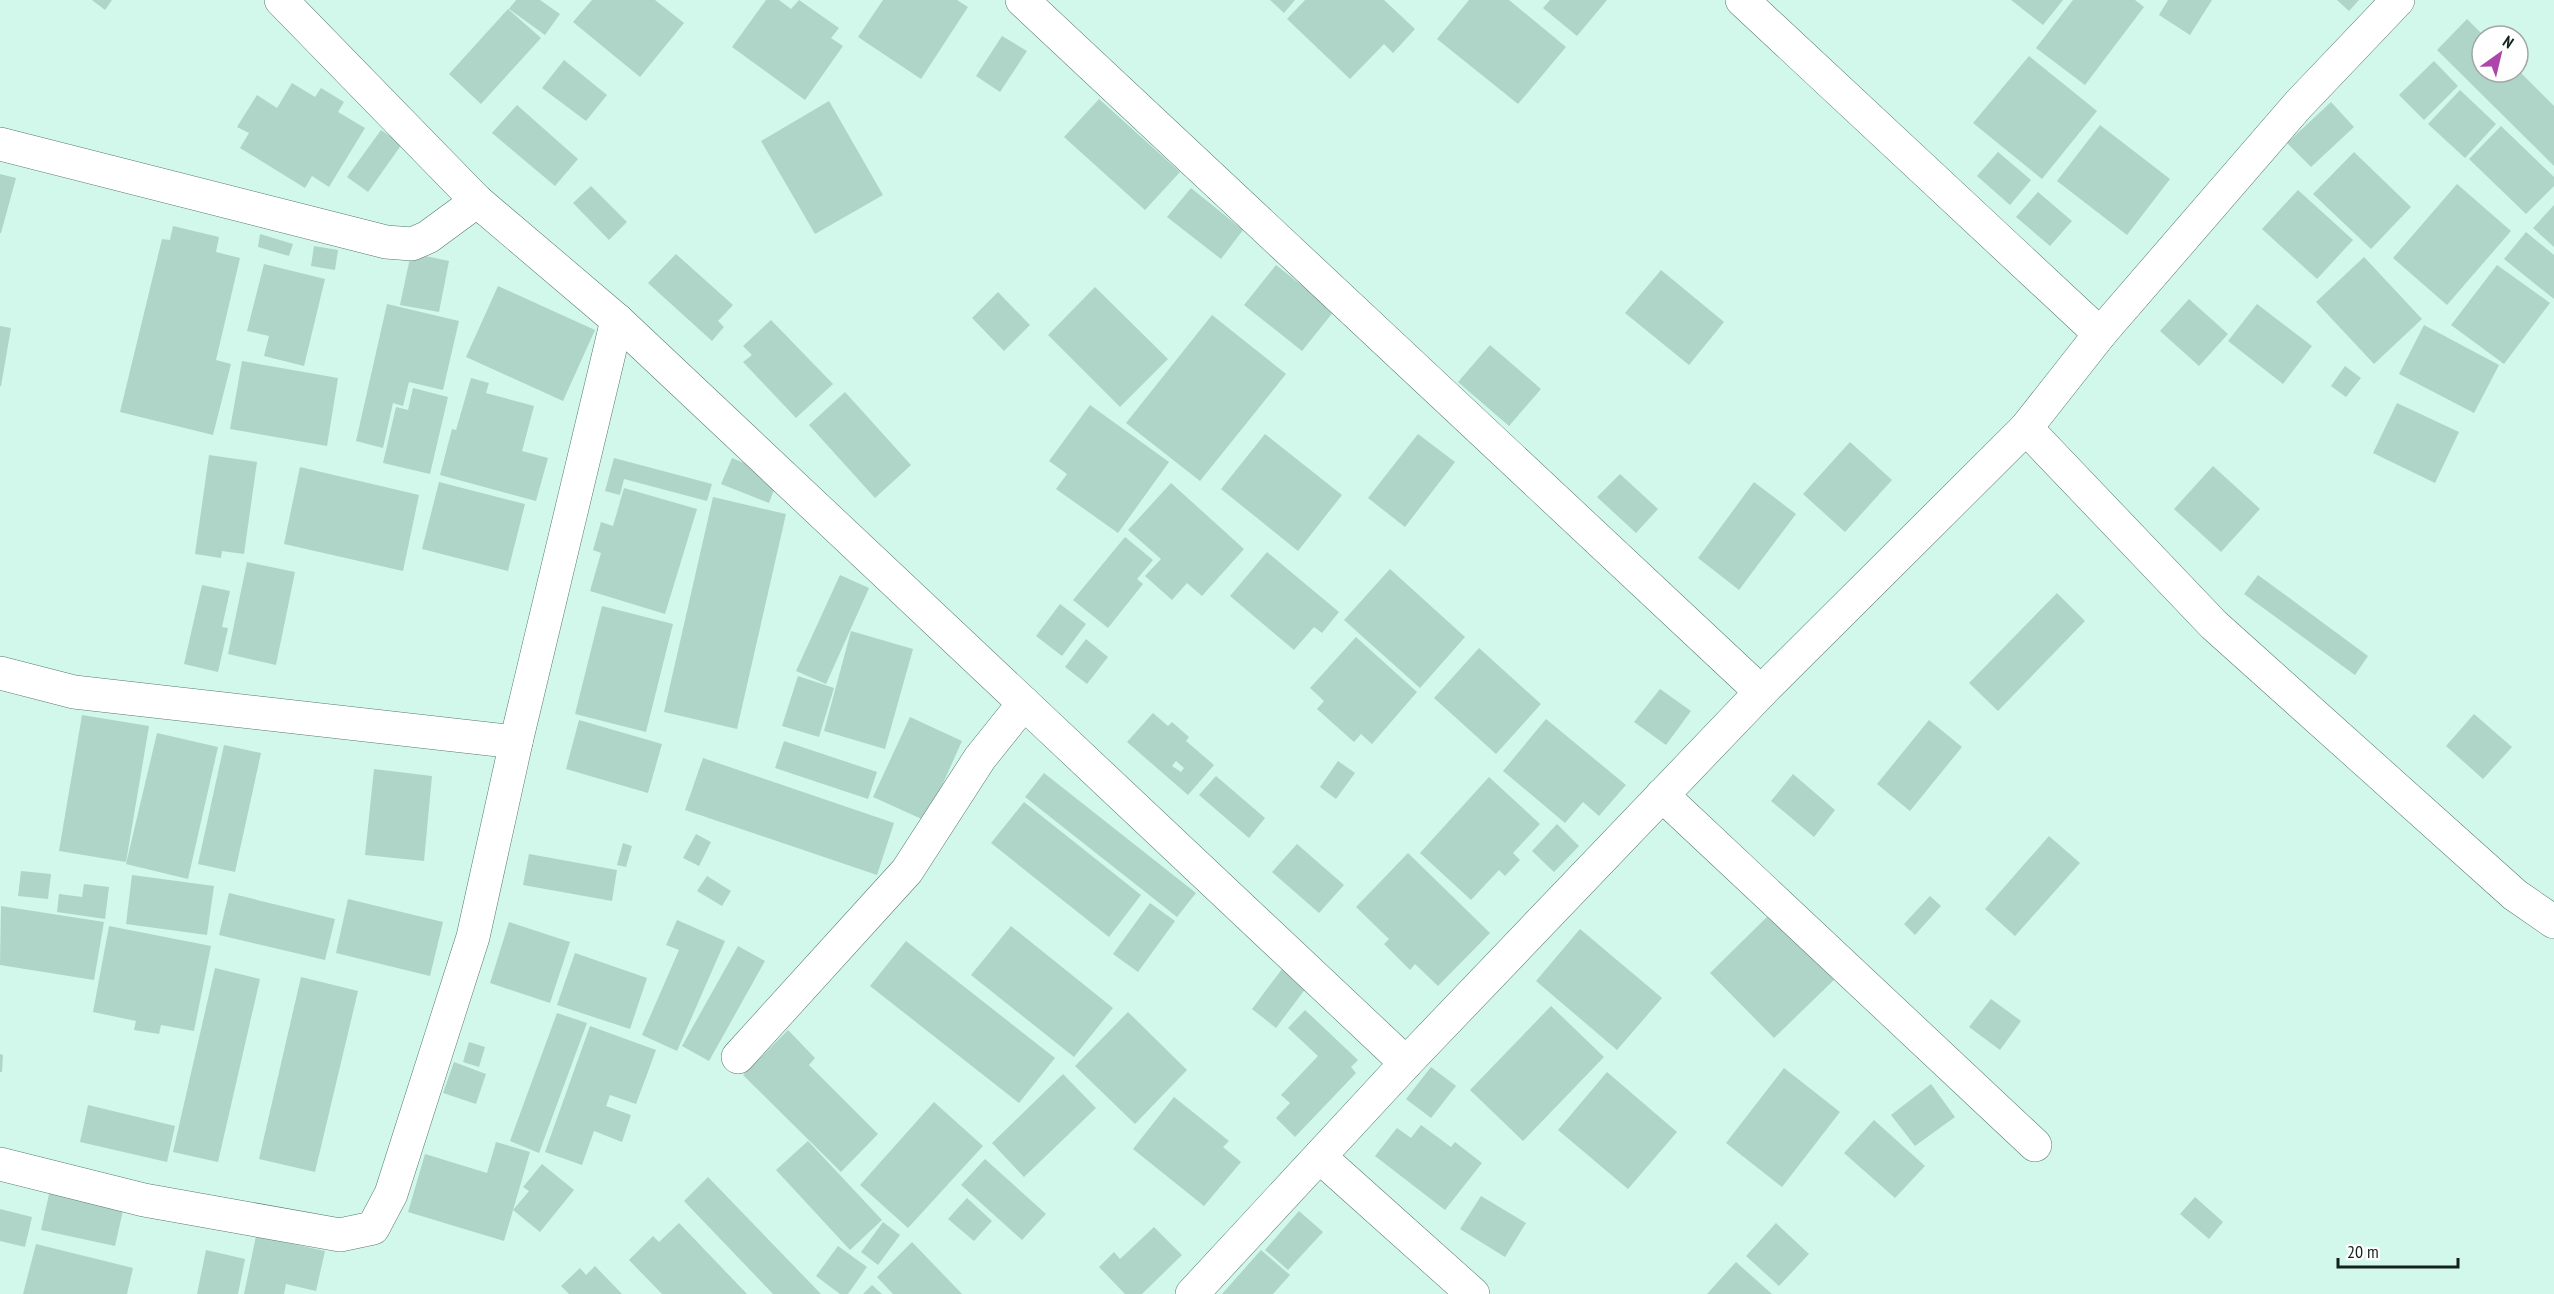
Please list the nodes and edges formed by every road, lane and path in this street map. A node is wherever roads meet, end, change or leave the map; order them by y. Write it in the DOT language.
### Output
graph roads {
  1 [pos="281,0"];
  2 [pos="1022,0"];
  3 [pos="1742,0"];
  4 [pos="2398,0"];
  5 [pos="0,144"];
  6 [pos="477,201"];
  7 [pos="617,320"];
  8 [pos="2100,334"];
  9 [pos="2026,428"];
  10 [pos="0,673"];
  11 [pos="1761,692"];
  12 [pos="1024,703"];
  13 [pos="516,742"];
  14 [pos="1662,795"];
  15 [pos="2554,922"];
  16 [pos="738,1057"];
  17 [pos="1406,1063"];
  18 [pos="2035,1145"];
  19 [pos="1320,1157"];
  20 [pos="0,1164"];
  21 [pos="1192,1294"];
  22 [pos="1473,1294"];
  1 -- 6 [label="street"];
  2 -- 11 [label="street"];
  3 -- 8 [label="street"];
  4 -- 8 [label="street"];
  5 -- 6 [label="street"];
  6 -- 7 [label="street"];
  7 -- 12 [label="street"];
  7 -- 13 [label="street"];
  8 -- 9 [label="street"];
  9 -- 11 [label="street"];
  9 -- 15 [label="street"];
  10 -- 13 [label="street"];
  11 -- 14 [label="street"];
  12 -- 16 [label="street"];
  12 -- 17 [label="street"];
  13 -- 20 [label="street"];
  14 -- 17 [label="street"];
  14 -- 18 [label="street"];
  17 -- 19 [label="street"];
  19 -- 21 [label="street"];
  19 -- 22 [label="street"];
}
